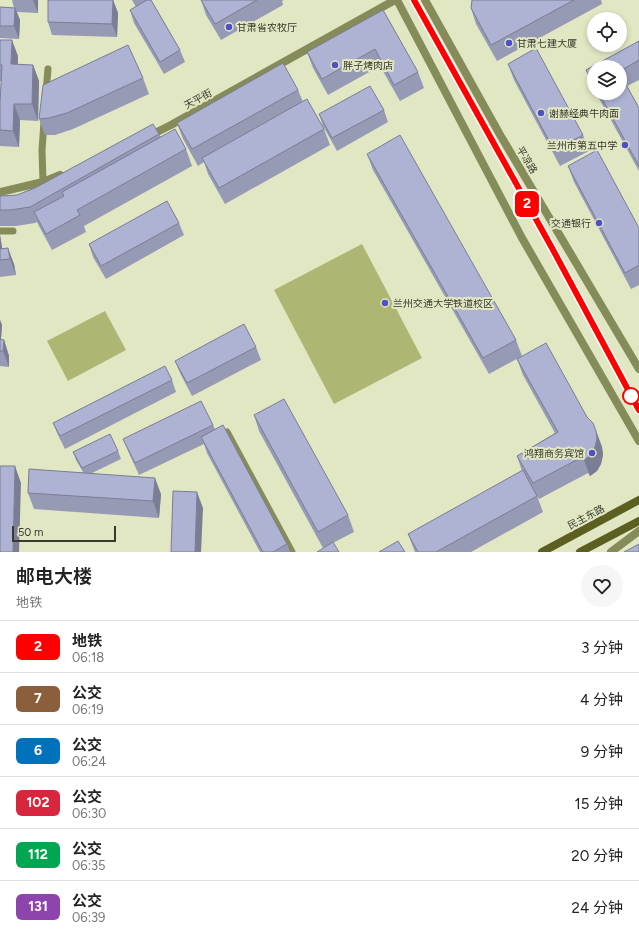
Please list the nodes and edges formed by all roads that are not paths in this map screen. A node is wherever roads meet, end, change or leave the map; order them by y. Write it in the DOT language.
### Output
graph roads {
  1 [pos="396,0"];
  2 [pos="425,0"];
  3 [pos="48,69"];
  4 [pos="46,99"];
  5 [pos="44,113"];
  6 [pos="144,138"];
  7 [pos="70,172"];
  8 [pos="43,182"];
  9 [pos="0,192"];
  10 [pos="0,231"];
  11 [pos="12,231"];
  12 [pos="639,369"];
  13 [pos="227,432"];
  14 [pos="639,441"];
  15 [pos="639,500"];
  16 [pos="639,521"];
  17 [pos="639,530"];
  18 [pos="292,552"];
  19 [pos="542,552"];
  20 [pos="580,552"];
  21 [pos="611,552"];
  1 -- 6 [label="street, 天平街"];
  1 -- 14 [label="street"];
  2 -- 12 [label="street, 平凉路"];
  3 -- 4 [label="lane"];
  5 -- 8 [label="lane"];
  7 -- 8 [label="street"];
  8 -- 9 [label="street"];
  10 -- 11 [label="lane"];
  13 -- 18 [label="lane"];
  15 -- 19 [label="main road, 民主东路"];
  16 -- 20 [label="main road"];
  17 -- 21 [label="street"];
}
